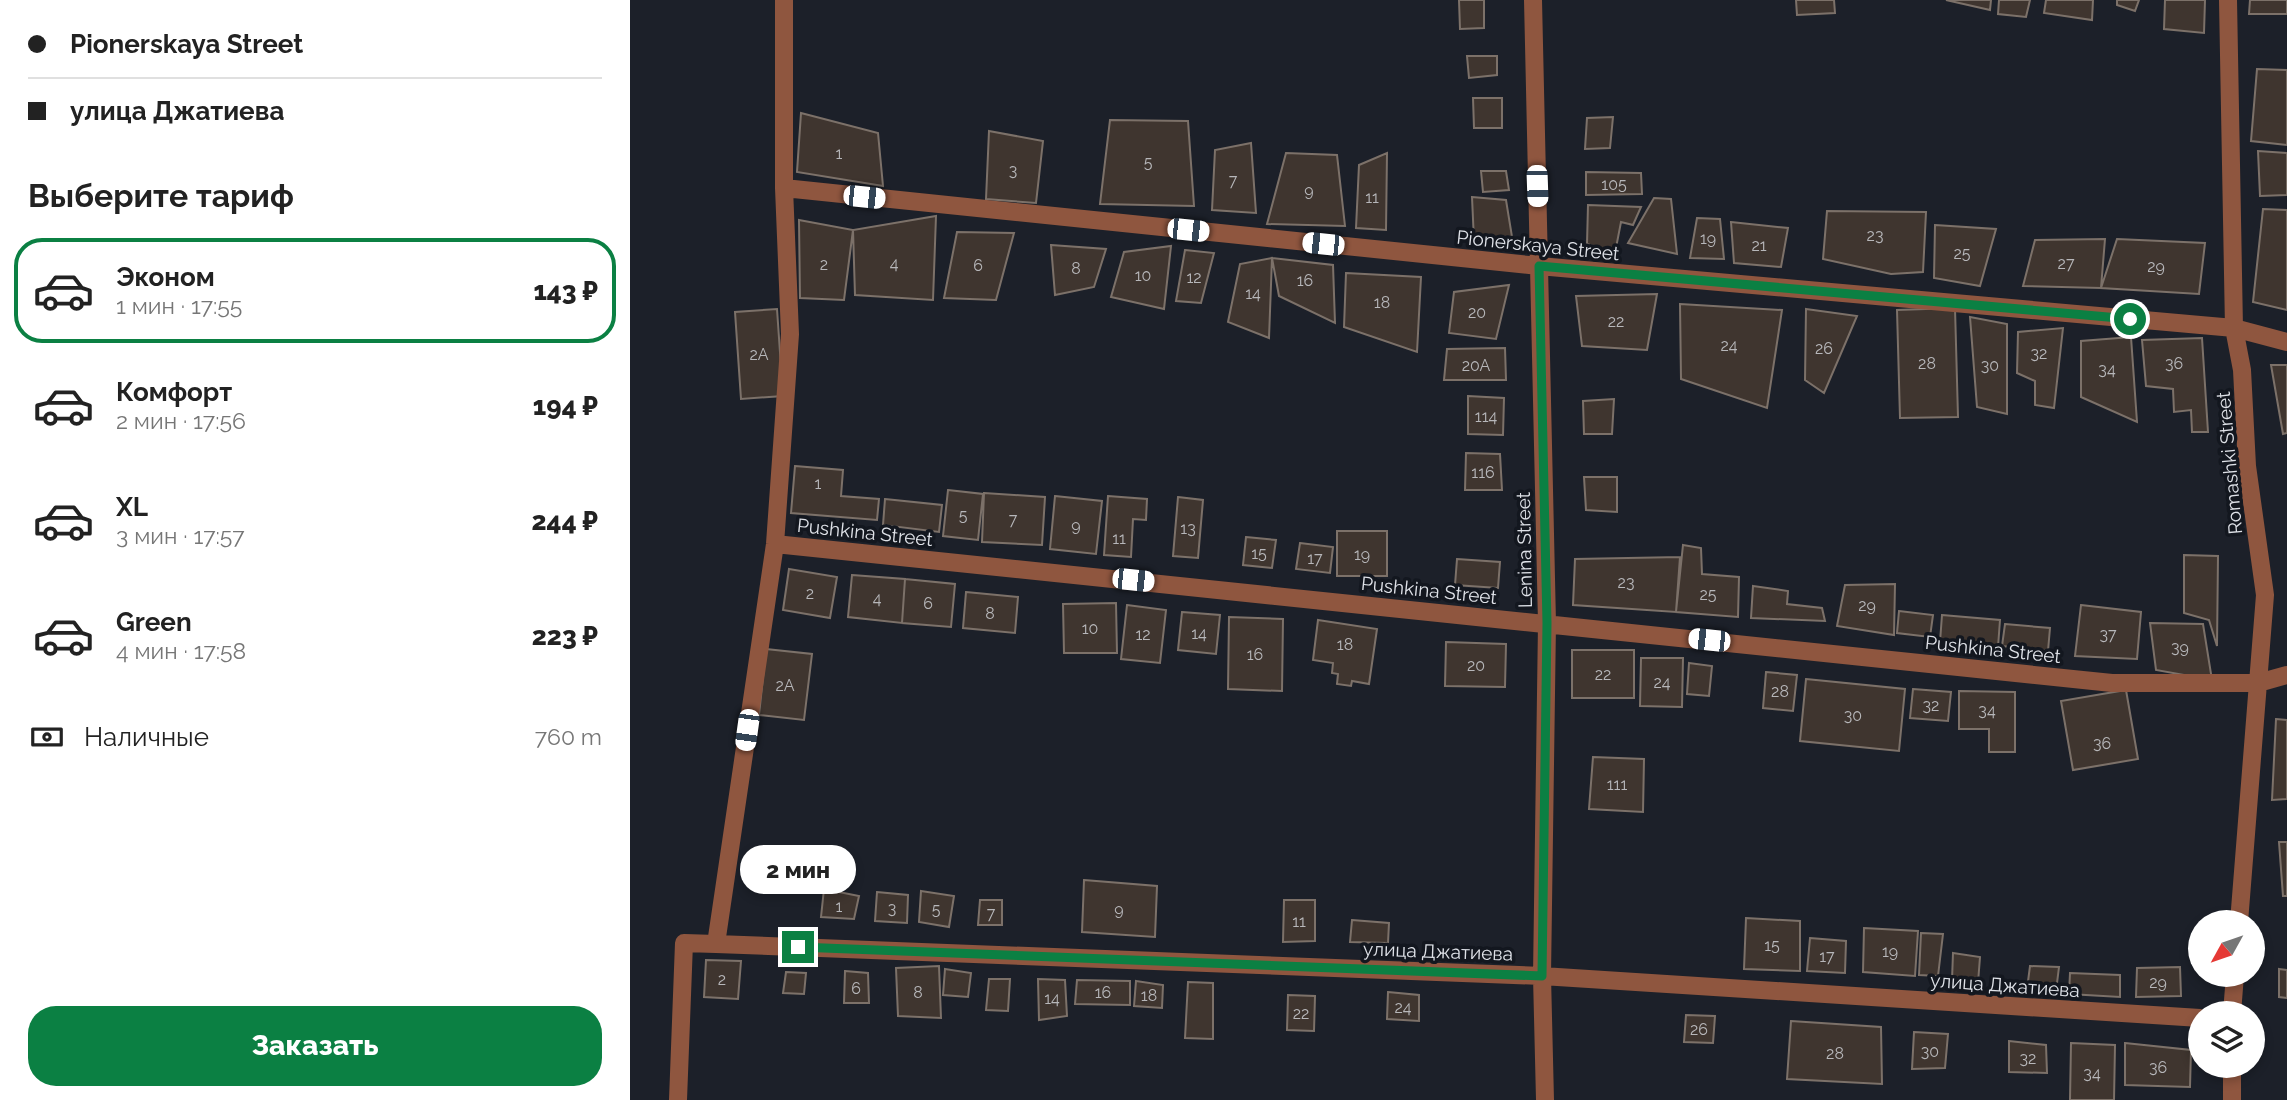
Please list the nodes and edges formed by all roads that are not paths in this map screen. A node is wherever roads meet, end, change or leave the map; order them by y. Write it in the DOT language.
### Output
graph roads {
  1 [pos="784,0"];
  2 [pos="1533,0"];
  3 [pos="2228,0"];
  4 [pos="784,188"];
  5 [pos="1539,266"];
  6 [pos="2234,328"];
  7 [pos="2287,342"];
  8 [pos="775,544"];
  9 [pos="1547,623"];
  10 [pos="2287,675"];
  11 [pos="2258,683"];
  12 [pos="2240,910"];
  13 [pos="716,944"];
  14 [pos="1542,976"];
  15 [pos="2188,1017"];
  16 [pos="2232,1078"];
  17 [pos="678,1100"];
  18 [pos="1545,1100"];
  19 [pos="2232,1100"];
  1 -- 4 [label="street"];
  2 -- 5 [label="street, Lenina Street"];
  3 -- 6 [label="street, Romashki Street"];
  4 -- 5 [label="street, Pionerskaya Street"];
  4 -- 8 [label="street"];
  5 -- 6 [label="street, Pionerskaya Street"];
  5 -- 9 [label="street, Lenina Street"];
  6 -- 7 [label="street, Pionerskaya Street"];
  6 -- 11 [label="street, Romashki Street"];
  8 -- 9 [label="street, Pushkina Street"];
  8 -- 13 [label="street"];
  9 -- 11 [label="street, Pushkina Street"];
  9 -- 14 [label="street, Lenina Street"];
  10 -- 11 [label="street, Pushkina Street"];
  11 -- 12 [label="street, Romashki Street"];
  13 -- 14 [label="street, улица Джатиева"];
  13 -- 17 [label="street, улица Джатиева"];
  14 -- 15 [label="street, улица Джатиева"];
  14 -- 18 [label="street, Lenina Street"];
  16 -- 19 [label="street"];
}
